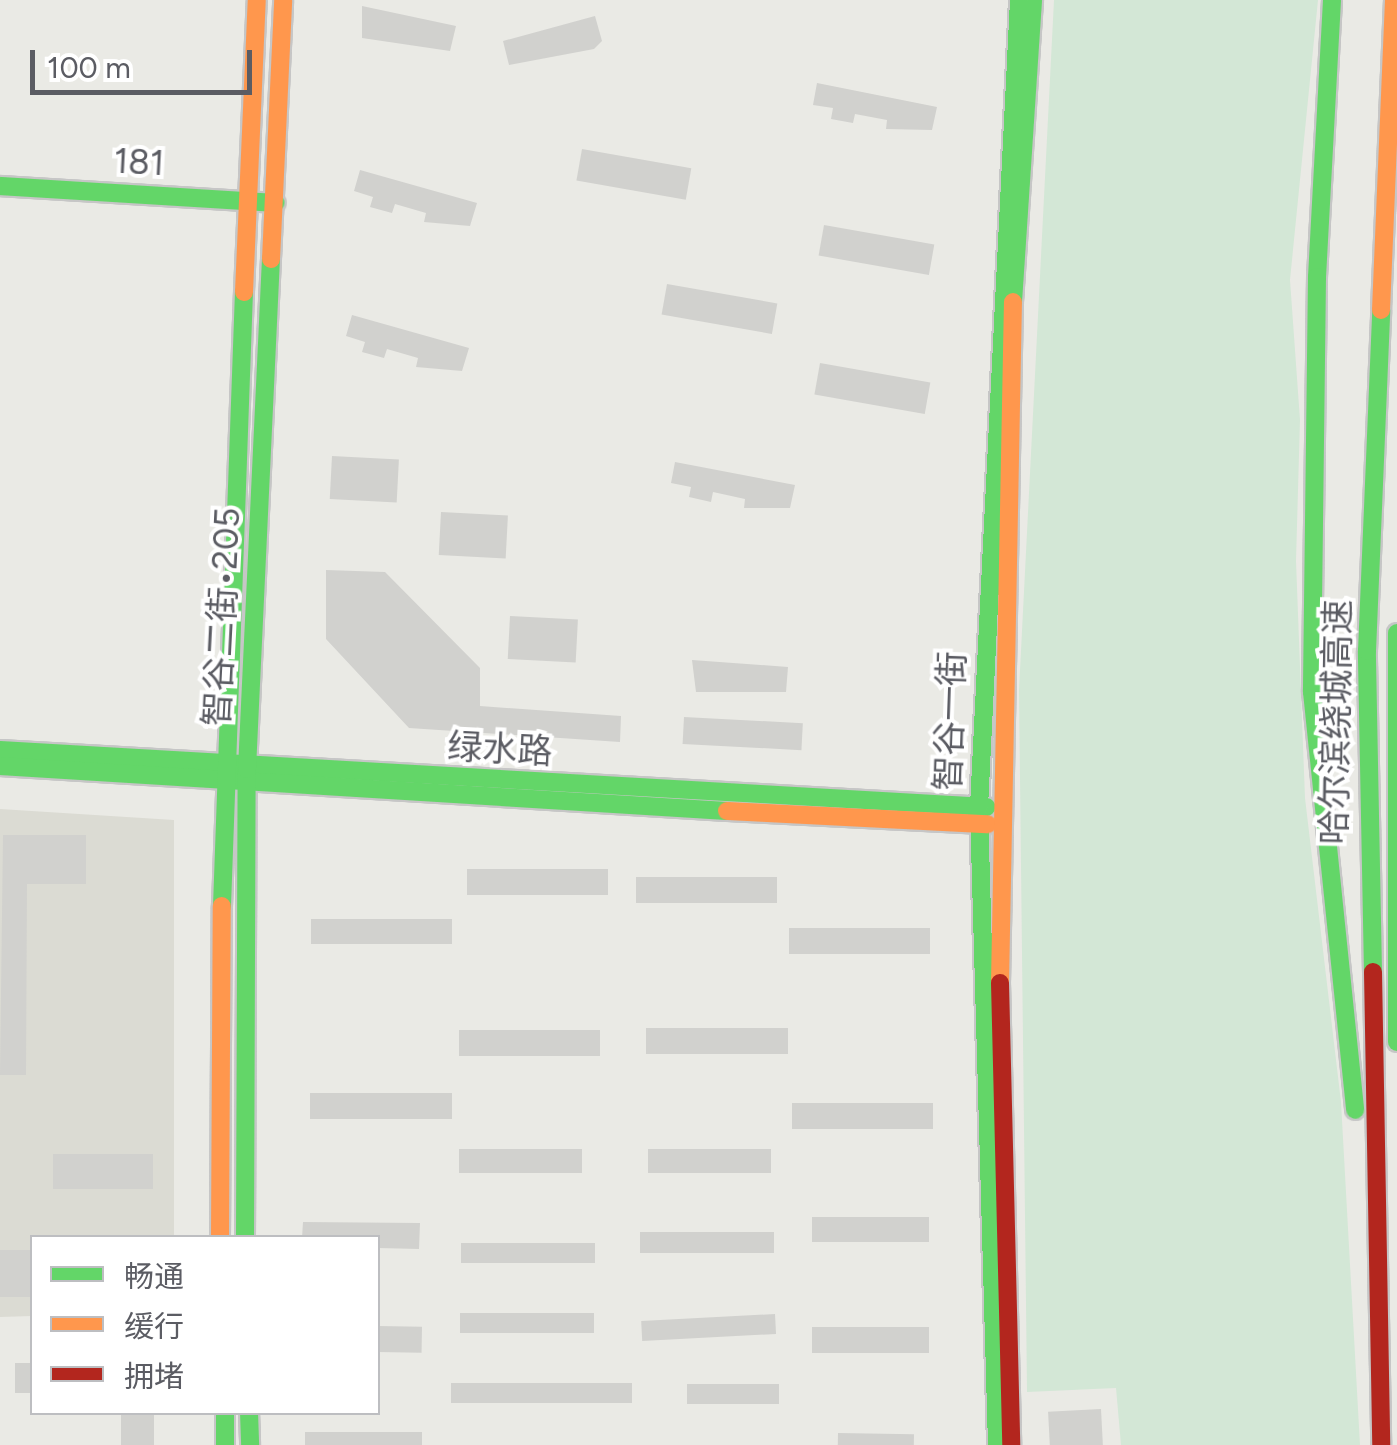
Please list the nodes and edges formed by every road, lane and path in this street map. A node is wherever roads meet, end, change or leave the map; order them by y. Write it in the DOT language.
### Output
graph roads {
  1 [pos="257,0"];
  2 [pos="282,0"];
  3 [pos="1019,0"];
  4 [pos="1033,0"];
  5 [pos="1332,0"];
  6 [pos="1394,0"];
  7 [pos="0,186"];
  8 [pos="247,200"];
  9 [pos="275,203"];
  10 [pos="1397,634"];
  11 [pos="0,750"];
  12 [pos="0,766"];
  13 [pos="223,777"];
  14 [pos="247,778"];
  15 [pos="988,816"];
  16 [pos="1397,1042"];
  17 [pos="220,1235"];
  18 [pos="245,1235"];
  19 [pos="1375,1357"];
  20 [pos="224,1415"];
  21 [pos="249,1415"];
  22 [pos="225,1445"];
  23 [pos="250,1445"];
  24 [pos="996,1445"];
  25 [pos="1011,1445"];
  26 [pos="1381,1445"];
  1 -- 8 [label="main road, 智谷二街•205"];
  2 -- 9 [label="main road, 智谷二街•205"];
  3 -- 15 [label="main road, 智谷一街"];
  4 -- 15 [label="main road, 智谷一街"];
  5 -- 19 [label="main road"];
  6 -- 19 [label="main road, 哈尔滨绕城高速"];
  7 -- 8 [label="main road, 181"];
  8 -- 9 [label="main road, 181"];
  8 -- 13 [label="main road, 智谷二街•205"];
  9 -- 14 [label="main road, 智谷二街•205"];
  10 -- 16 [label="main road, 哈尔滨绕城高速"];
  11 -- 13 [label="main road, 绿水路"];
  12 -- 13 [label="main road, 绿水路"];
  13 -- 14 [label="main road, 绿水路"];
  13 -- 17 [label="main road, 智谷二街•205"];
  14 -- 15 [label="main road, 绿水路"];
  14 -- 18 [label="main road, 智谷二街•205"];
  15 -- 24 [label="main road, 智谷一街"];
  15 -- 25 [label="main road, 智谷一街"];
  19 -- 26 [label="main road, 哈尔滨绕城高速"];
  20 -- 22 [label="main road"];
  21 -- 23 [label="main road"];
}
